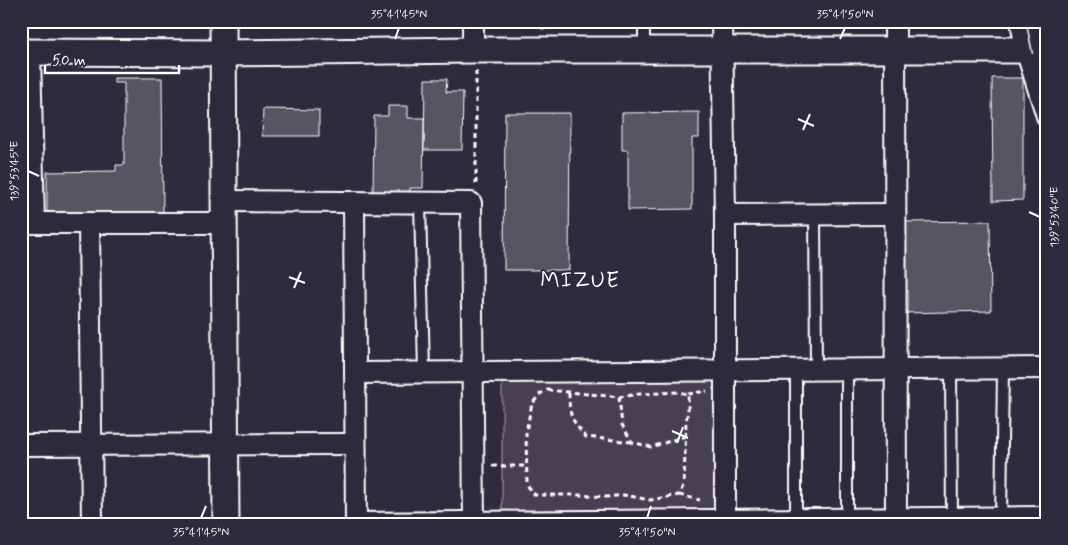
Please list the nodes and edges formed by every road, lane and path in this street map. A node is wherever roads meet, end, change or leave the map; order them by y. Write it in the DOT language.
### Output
graph roads {
  1 [pos="223,21"];
  2 [pos="473,21"];
  3 [pos="644,21"];
  4 [pos="722,21"];
  5 [pos="895,21"];
  6 [pos="1022,21"];
  7 [pos="1041,21"];
  8 [pos="473,50"];
  9 [pos="644,50"];
  10 [pos="722,50"];
  11 [pos="895,50"];
  12 [pos="1040,50"];
  13 [pos="26,52"];
  14 [pos="222,53"];
  15 [pos="1047,116"];
  16 [pos="354,202"];
  17 [pos="420,202"];
  18 [pos="471,203"];
  19 [pos="224,212"];
  20 [pos="895,214"];
  21 [pos="725,215"];
  22 [pos="815,215"];
  23 [pos="28,223"];
  24 [pos="89,223"];
  25 [pos="1047,368"];
  26 [pos="951,369"];
  27 [pos="1003,369"];
  28 [pos="725,370"];
  29 [pos="796,370"];
  30 [pos="816,370"];
  31 [pos="847,370"];
  32 [pos="896,370"];
  33 [pos="424,372"];
  34 [pos="473,372"];
  35 [pos="355,373"];
  36 [pos="709,390"];
  37 [pos="569,393"];
  38 [pos="688,394"];
  39 [pos="619,397"];
  40 [pos="686,436"];
  41 [pos="632,442"];
  42 [pos="21,444"];
  43 [pos="92,444"];
  44 [pos="226,444"];
  45 [pos="355,444"];
  46 [pos="526,466"];
  47 [pos="473,467"];
  48 [pos="796,519"];
  49 [pos="1046,519"];
  50 [pos="1001,520"];
  51 [pos="847,521"];
  52 [pos="896,521"];
  53 [pos="952,521"];
  54 [pos="605,522"];
  55 [pos="660,522"];
  56 [pos="725,522"];
  57 [pos="356,523"];
  58 [pos="474,523"];
  59 [pos="545,523"];
  60 [pos="92,524"];
  61 [pos="226,524"];
  1 -- 14 [label="street"];
  2 -- 8 [label="street"];
  3 -- 9 [label="lane"];
  4 -- 10 [label="street"];
  5 -- 11 [label="street"];
  6 -- 12 [label="street"];
  7 -- 12 [label="highway, bridge"];
  8 -- 9 [label="street"];
  8 -- 14 [label="street"];
  8 -- 18 [label="path"];
  9 -- 10 [label="street"];
  10 -- 11 [label="street"];
  10 -- 21 [label="street"];
  11 -- 12 [label="street"];
  11 -- 20 [label="street"];
  12 -- 15 [label="street"];
  13 -- 14 [label="street"];
  13 -- 23 [label="street"];
  14 -- 19 [label="street"];
  16 -- 17 [label="street"];
  16 -- 19 [label="street"];
  16 -- 35 [label="street"];
  17 -- 18 [label="street"];
  17 -- 33 [label="lane"];
  18 -- 34 [label="street"];
  19 -- 24 [label="street"];
  19 -- 44 [label="street"];
  20 -- 22 [label="street"];
  20 -- 32 [label="street"];
  21 -- 22 [label="street"];
  21 -- 28 [label="street"];
  22 -- 30 [label="lane"];
  23 -- 24 [label="street"];
  24 -- 43 [label="street"];
  25 -- 27 [label="street"];
  26 -- 27 [label="street"];
  26 -- 32 [label="street"];
  26 -- 53 [label="lane"];
  27 -- 50 [label="lane"];
  28 -- 29 [label="street"];
  28 -- 34 [label="street"];
  28 -- 56 [label="street"];
  29 -- 30 [label="street"];
  29 -- 48 [label="lane"];
  30 -- 31 [label="street"];
  31 -- 32 [label="street"];
  31 -- 51 [label="lane"];
  32 -- 52 [label="street"];
  33 -- 34 [label="street"];
  33 -- 35 [label="street"];
  34 -- 47 [label="street"];
  35 -- 45 [label="street"];
  36 -- 38 [label="path"];
  37 -- 39 [label="path"];
  37 -- 41 [label="path"];
  37 -- 46 [label="path"];
  38 -- 39 [label="path"];
  38 -- 40 [label="path"];
  39 -- 41 [label="path"];
  40 -- 41 [label="path"];
  40 -- 46 [label="path"];
  42 -- 43 [label="street"];
  43 -- 44 [label="street"];
  43 -- 60 [label="street"];
  44 -- 45 [label="street"];
  44 -- 61 [label="street"];
  45 -- 57 [label="street"];
  46 -- 47 [label="path"];
  47 -- 58 [label="street"];
  48 -- 51 [label="street"];
  48 -- 56 [label="street"];
  49 -- 50 [label="street"];
  50 -- 53 [label="street"];
  51 -- 52 [label="street"];
  52 -- 53 [label="street"];
  54 -- 55 [label="street"];
  54 -- 59 [label="street"];
  55 -- 56 [label="street"];
  57 -- 58 [label="street"];
  58 -- 59 [label="street"];
}
